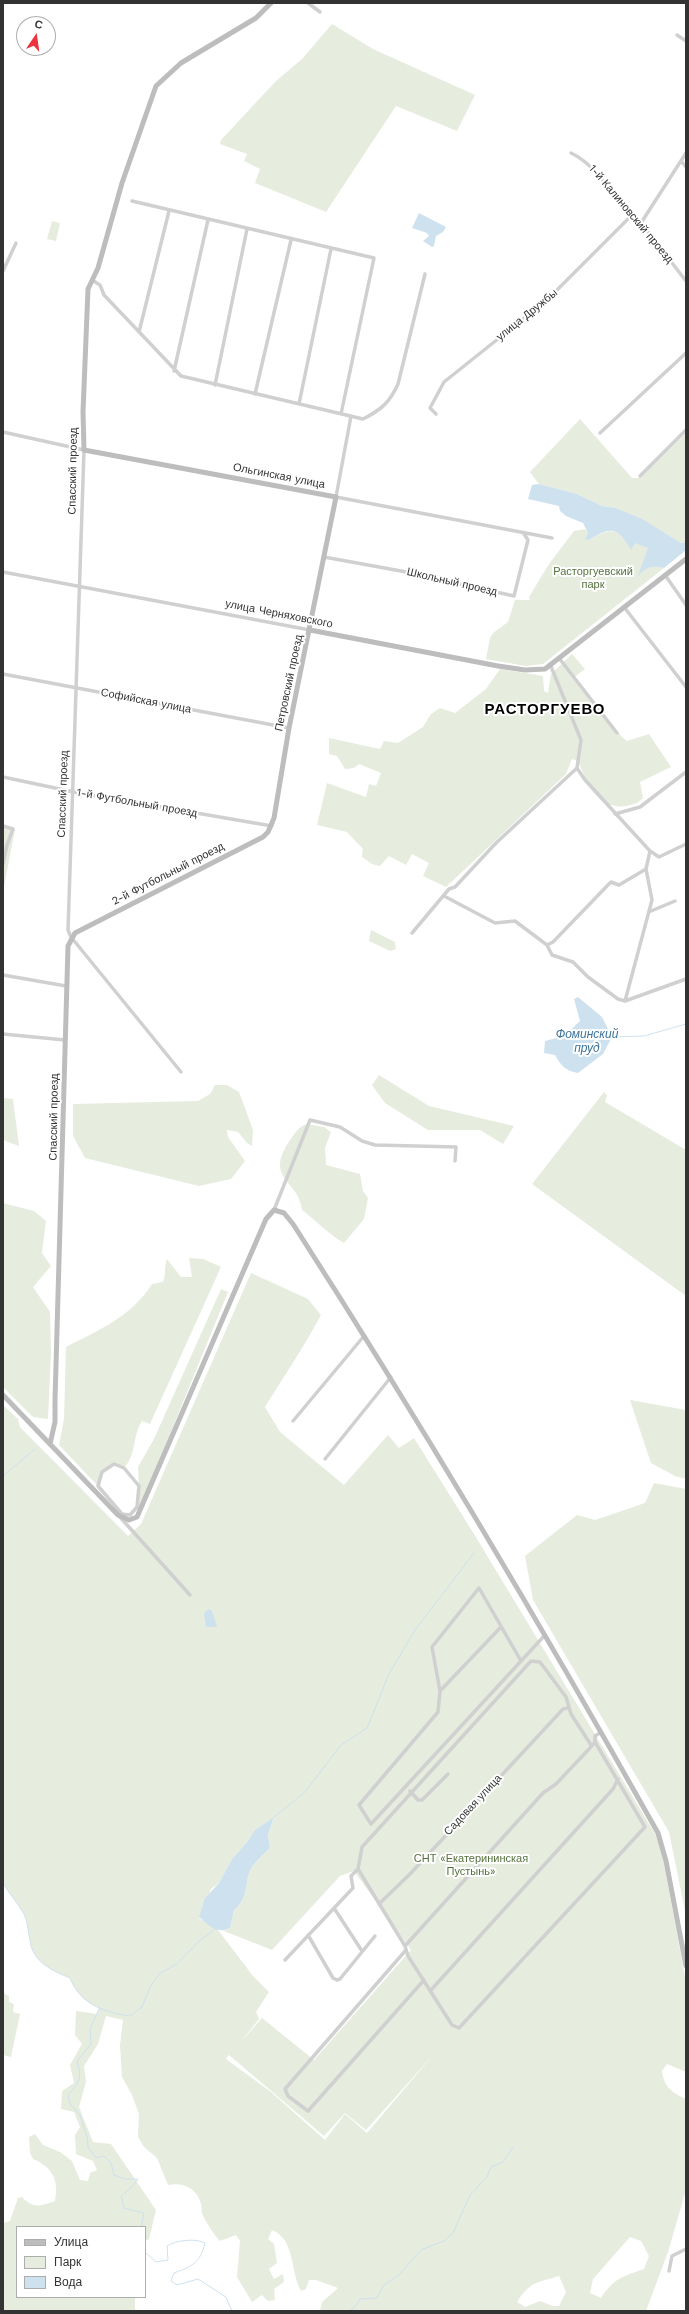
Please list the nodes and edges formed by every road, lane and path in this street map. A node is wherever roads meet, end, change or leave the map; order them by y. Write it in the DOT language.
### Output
graph roads {
  1 [pos="271,3"];
  2 [pos="308,3"];
  3 [pos="320,12"];
  4 [pos="677,35"];
  5 [pos="686,40"];
  6 [pos="571,153"];
  7 [pos="686,153"];
  8 [pos="681,161"];
  9 [pos="686,167"];
  10 [pos="132,202"];
  11 [pos="169,210"];
  12 [pos="632,215"];
  13 [pos="208,220"];
  14 [pos="641,223"];
  15 [pos="247,229"];
  16 [pos="292,240"];
  17 [pos="16,243"];
  18 [pos="331,249"];
  19 [pos="3,271"];
  20 [pos="426,274"];
  21 [pos="92,280"];
  22 [pos="686,281"];
  23 [pos="139,332"];
  24 [pos="686,353"];
  25 [pos="174,370"];
  26 [pos="215,385"];
  27 [pos="255,394"];
  28 [pos="299,404"];
  29 [pos="341,414"];
  30 [pos="436,414"];
  31 [pos="351,416"];
  32 [pos="686,430"];
  33 [pos="3,432"];
  34 [pos="600,433"];
  35 [pos="84,450"];
  36 [pos="640,476"];
  37 [pos="336,497"];
  38 [pos="524,534"];
  39 [pos="552,538"];
  40 [pos="324,557"];
  41 [pos="686,559"];
  42 [pos="3,572"];
  43 [pos="665,575"];
  44 [pos="80,586"];
  45 [pos="686,605"];
  46 [pos="624,607"];
  47 [pos="310,630"];
  48 [pos="559,658"];
  49 [pos="550,664"];
  50 [pos="3,674"];
  51 [pos="77,687"];
  52 [pos="686,687"];
  53 [pos="289,728"];
  54 [pos="616,733"];
  55 [pos="577,768"];
  56 [pos="686,772"];
  57 [pos="3,776"];
  58 [pos="74,792"];
  59 [pos="615,814"];
  60 [pos="3,826"];
  61 [pos="272,826"];
  62 [pos="686,844"];
  63 [pos="5,845"];
  64 [pos="650,851"];
  65 [pos="3,864"];
  66 [pos="646,869"];
  67 [pos="444,896"];
  68 [pos="675,901"];
  69 [pos="651,911"];
  70 [pos="412,933"];
  71 [pos="71,937"];
  72 [pos="547,945"];
  73 [pos="3,975"];
  74 [pos="686,979"];
  75 [pos="66,986"];
  76 [pos="625,1001"];
  77 [pos="3,1034"];
  78 [pos="65,1040"];
  79 [pos="181,1072"];
  80 [pos="455,1161"];
  81 [pos="274,1210"];
  82 [pos="364,1336"];
  83 [pos="391,1377"];
  84 [pos="3,1395"];
  85 [pos="293,1421"];
  86 [pos="50,1444"];
  87 [pos="325,1459"];
  88 [pos="118,1515"];
  89 [pos="130,1515"];
  90 [pos="190,1595"];
  91 [pos="500,1628"];
  92 [pos="545,1635"];
  93 [pos="520,1661"];
  94 [pos="440,1691"];
  95 [pos="568,1708"];
  96 [pos="600,1733"];
  97 [pos="594,1742"];
  98 [pos="591,1745"];
  99 [pos="448,1774"];
  100 [pos="618,1779"];
  101 [pos="410,1791"];
  102 [pos="650,1818"];
  103 [pos="645,1827"];
  104 [pos="358,1869"];
  105 [pos="379,1904"];
  106 [pos="334,1908"];
  107 [pos="308,1935"];
  108 [pos="375,1936"];
  109 [pos="405,1948"];
  110 [pos="362,1951"];
  111 [pos="285,1960"];
  112 [pos="686,1966"];
  113 [pos="424,1980"];
  114 [pos="431,1990"];
  115 [pos="686,2249"];
  116 [pos="669,2271"];
  1 -- 21 [label="street, Спасский проезд"];
  2 -- 3 [label="street"];
  4 -- 5 [label="street"];
  6 -- 12 [label="street, 1-й Калиновский проезд"];
  7 -- 8 [label="street"];
  8 -- 9 [label="street"];
  8 -- 14 [label="street"];
  10 -- 11 [label="street"];
  11 -- 13 [label="street"];
  11 -- 23 [label="street"];
  12 -- 14 [label="street, 1-й Калиновский проезд"];
  12 -- 30 [label="street, улица Дружбы"];
  13 -- 15 [label="street"];
  13 -- 25 [label="street"];
  14 -- 22 [label="street, 1-й Калиновский проезд"];
  15 -- 16 [label="street"];
  15 -- 26 [label="street"];
  16 -- 18 [label="street"];
  16 -- 27 [label="street"];
  17 -- 19 [label="street"];
  18 -- 28 [label="street"];
  18 -- 29 [label="street"];
  20 -- 31 [label="street"];
  21 -- 23 [label="street"];
  21 -- 35 [label="street, Спасский проезд"];
  23 -- 25 [label="street"];
  24 -- 34 [label="street"];
  25 -- 26 [label="street"];
  26 -- 27 [label="street"];
  27 -- 28 [label="street"];
  28 -- 29 [label="street"];
  29 -- 31 [label="street"];
  31 -- 37 [label="street"];
  32 -- 36 [label="street"];
  33 -- 35 [label="street, Ольгинская улица"];
  35 -- 37 [label="street, Ольгинская улица"];
  35 -- 44 [label="street, Спасский проезд"];
  37 -- 38 [label="street, Ольгинская улица"];
  37 -- 40 [label="street, Петровский проезд"];
  38 -- 39 [label="street, Ольгинская улица"];
  38 -- 40 [label="street, Школьный проезд"];
  40 -- 47 [label="street, Петровский проезд"];
  41 -- 43 [label="street, улица Черняховского"];
  42 -- 44 [label="street, улица Черняховского"];
  43 -- 45 [label="street"];
  43 -- 46 [label="street, улица Черняховского"];
  44 -- 47 [label="street, улица Черняховского"];
  44 -- 51 [label="street, Спасский проезд"];
  46 -- 48 [label="street, улица Черняховского"];
  46 -- 52 [label="street"];
  47 -- 49 [label="street, улица Черняховского"];
  47 -- 53 [label="street, Петровский проезд"];
  48 -- 49 [label="street, улица Черняховского"];
  48 -- 54 [label="street"];
  49 -- 55 [label="street"];
  50 -- 51 [label="street, Софийская улица"];
  51 -- 53 [label="street, Софийская улица"];
  51 -- 58 [label="street, Спасский проезд"];
  53 -- 61 [label="street, Петровский проезд"];
  55 -- 59 [label="street"];
  55 -- 67 [label="street"];
  56 -- 59 [label="street"];
  57 -- 58 [label="street, 1-й Футбольный проезд"];
  58 -- 61 [label="street, 1-й Футбольный проезд"];
  58 -- 71 [label="street, Спасский проезд"];
  59 -- 64 [label="street"];
  60 -- 63 [label="street"];
  61 -- 71 [label="street, 2-й Футбольный проезд"];
  62 -- 64 [label="street"];
  63 -- 65 [label="street"];
  64 -- 66 [label="street"];
  66 -- 69 [label="street"];
  66 -- 72 [label="street"];
  67 -- 70 [label="street"];
  67 -- 72 [label="street"];
  68 -- 69 [label="street"];
  69 -- 76 [label="street"];
  71 -- 75 [label="street, Спасский проезд"];
  71 -- 79 [label="street"];
  72 -- 76 [label="street"];
  73 -- 75 [label="street"];
  74 -- 76 [label="street"];
  75 -- 78 [label="street, Спасский проезд"];
  77 -- 78 [label="street"];
  78 -- 86 [label="street, Спасский проезд"];
  80 -- 81 [label="street"];
  81 -- 82 [label="street"];
  81 -- 88 [label="street"];
  82 -- 83 [label="street"];
  82 -- 85 [label="street"];
  83 -- 87 [label="street"];
  83 -- 92 [label="street"];
  84 -- 86 [label="street"];
  86 -- 88 [label="street"];
  88 -- 90 [label="street"];
  89 -- 89 [label="street"];
  91 -- 93 [label="street"];
  91 -- 94 [label="street"];
  91 -- 94 [label="street"];
  92 -- 93 [label="street"];
  92 -- 96 [label="street"];
  93 -- 94 [label="street"];
  95 -- 98 [label="street"];
  95 -- 101 [label="street"];
  95 -- 105 [label="street, Садовая улица"];
  96 -- 97 [label="street"];
  96 -- 102 [label="street"];
  97 -- 98 [label="street"];
  97 -- 100 [label="street"];
  98 -- 109 [label="street"];
  99 -- 101 [label="street"];
  100 -- 103 [label="street"];
  100 -- 114 [label="street"];
  101 -- 104 [label="street"];
  102 -- 103 [label="street"];
  102 -- 112 [label="street"];
  103 -- 114 [label="street"];
  104 -- 105 [label="street"];
  104 -- 106 [label="street"];
  105 -- 109 [label="street"];
  106 -- 107 [label="street"];
  106 -- 110 [label="street"];
  107 -- 110 [label="street"];
  107 -- 111 [label="street"];
  108 -- 110 [label="street"];
  109 -- 113 [label="street"];
  109 -- 113 [label="street"];
  113 -- 114 [label="street"];
  115 -- 116 [label="street"];
}
